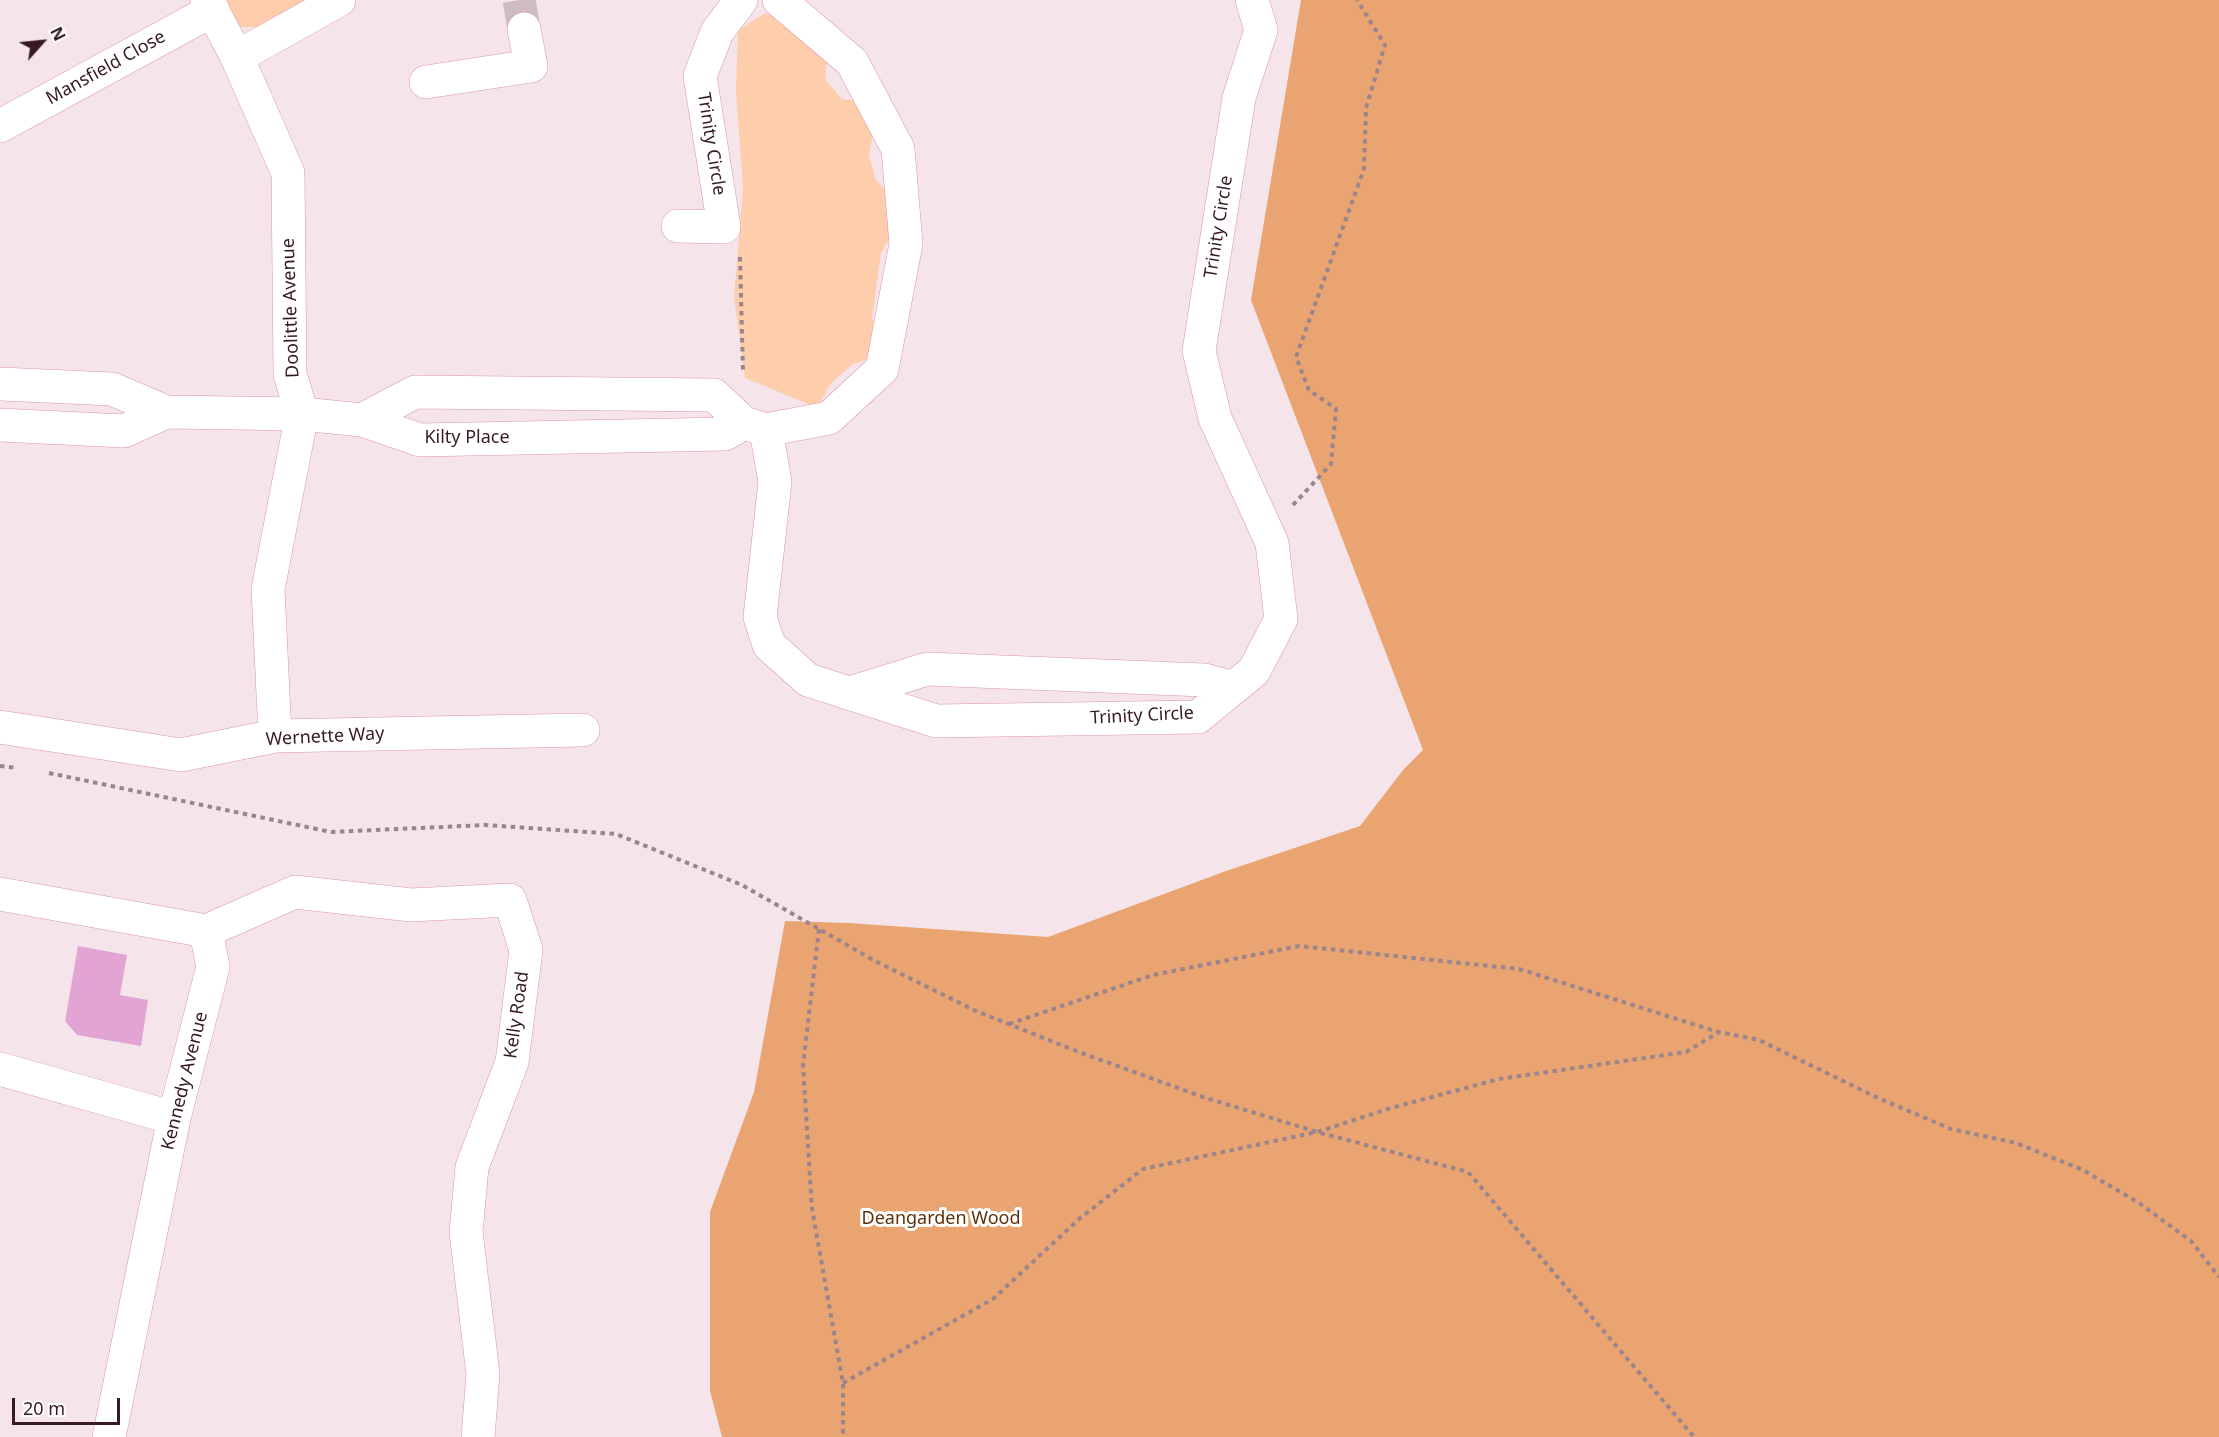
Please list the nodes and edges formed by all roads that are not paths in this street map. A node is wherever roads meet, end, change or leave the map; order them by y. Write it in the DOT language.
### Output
graph roads {
  1 [pos="339,0"];
  2 [pos="741,0"];
  3 [pos="779,0"];
  4 [pos="1252,0"];
  5 [pos="210,5"];
  6 [pos="524,29"];
  7 [pos="237,57"];
  8 [pos="426,82"];
  9 [pos="0,126"];
  10 [pos="678,226"];
  11 [pos="0,384"];
  12 [pos="166,412"];
  13 [pos="302,414"];
  14 [pos="362,420"];
  15 [pos="0,425"];
  16 [pos="755,426"];
  17 [pos="1233,688"];
  18 [pos="850,693"];
  19 [pos="0,727"];
  20 [pos="582,730"];
  21 [pos="275,736"];
  22 [pos="0,894"];
  23 [pos="206,931"];
  24 [pos="0,1069"];
  25 [pos="174,1118"];
  26 [pos="108,1437"];
  27 [pos="478,1437"];
  1 -- 7 [label="street"];
  2 -- 10 [label="street, Trinity Circle"];
  3 -- 16 [label="street, Kilty Place"];
  4 -- 17 [label="street, Trinity Circle"];
  5 -- 7 [label="street, Doolittle Avenue"];
  5 -- 9 [label="street, Mansfield Close"];
  6 -- 8 [label="street"];
  7 -- 13 [label="street, Doolittle Avenue"];
  11 -- 12 [label="street"];
  12 -- 13 [label="street, Kilty Place"];
  12 -- 15 [label="street, Kilty Place"];
  13 -- 14 [label="street, Kilty Place"];
  13 -- 21 [label="street, Doolittle Avenue"];
  14 -- 16 [label="street, Kilty Place"];
  14 -- 16 [label="street"];
  16 -- 18 [label="street, Trinity Circle"];
  17 -- 18 [label="street"];
  17 -- 18 [label="street, Trinity Circle"];
  19 -- 21 [label="street, Wernette Way"];
  20 -- 21 [label="street, Wernette Way"];
  22 -- 23 [label="street"];
  23 -- 25 [label="street, Kennedy Avenue"];
  23 -- 27 [label="street, Kelly Road"];
  24 -- 25 [label="street"];
  25 -- 26 [label="street, Kennedy Avenue"];
}
